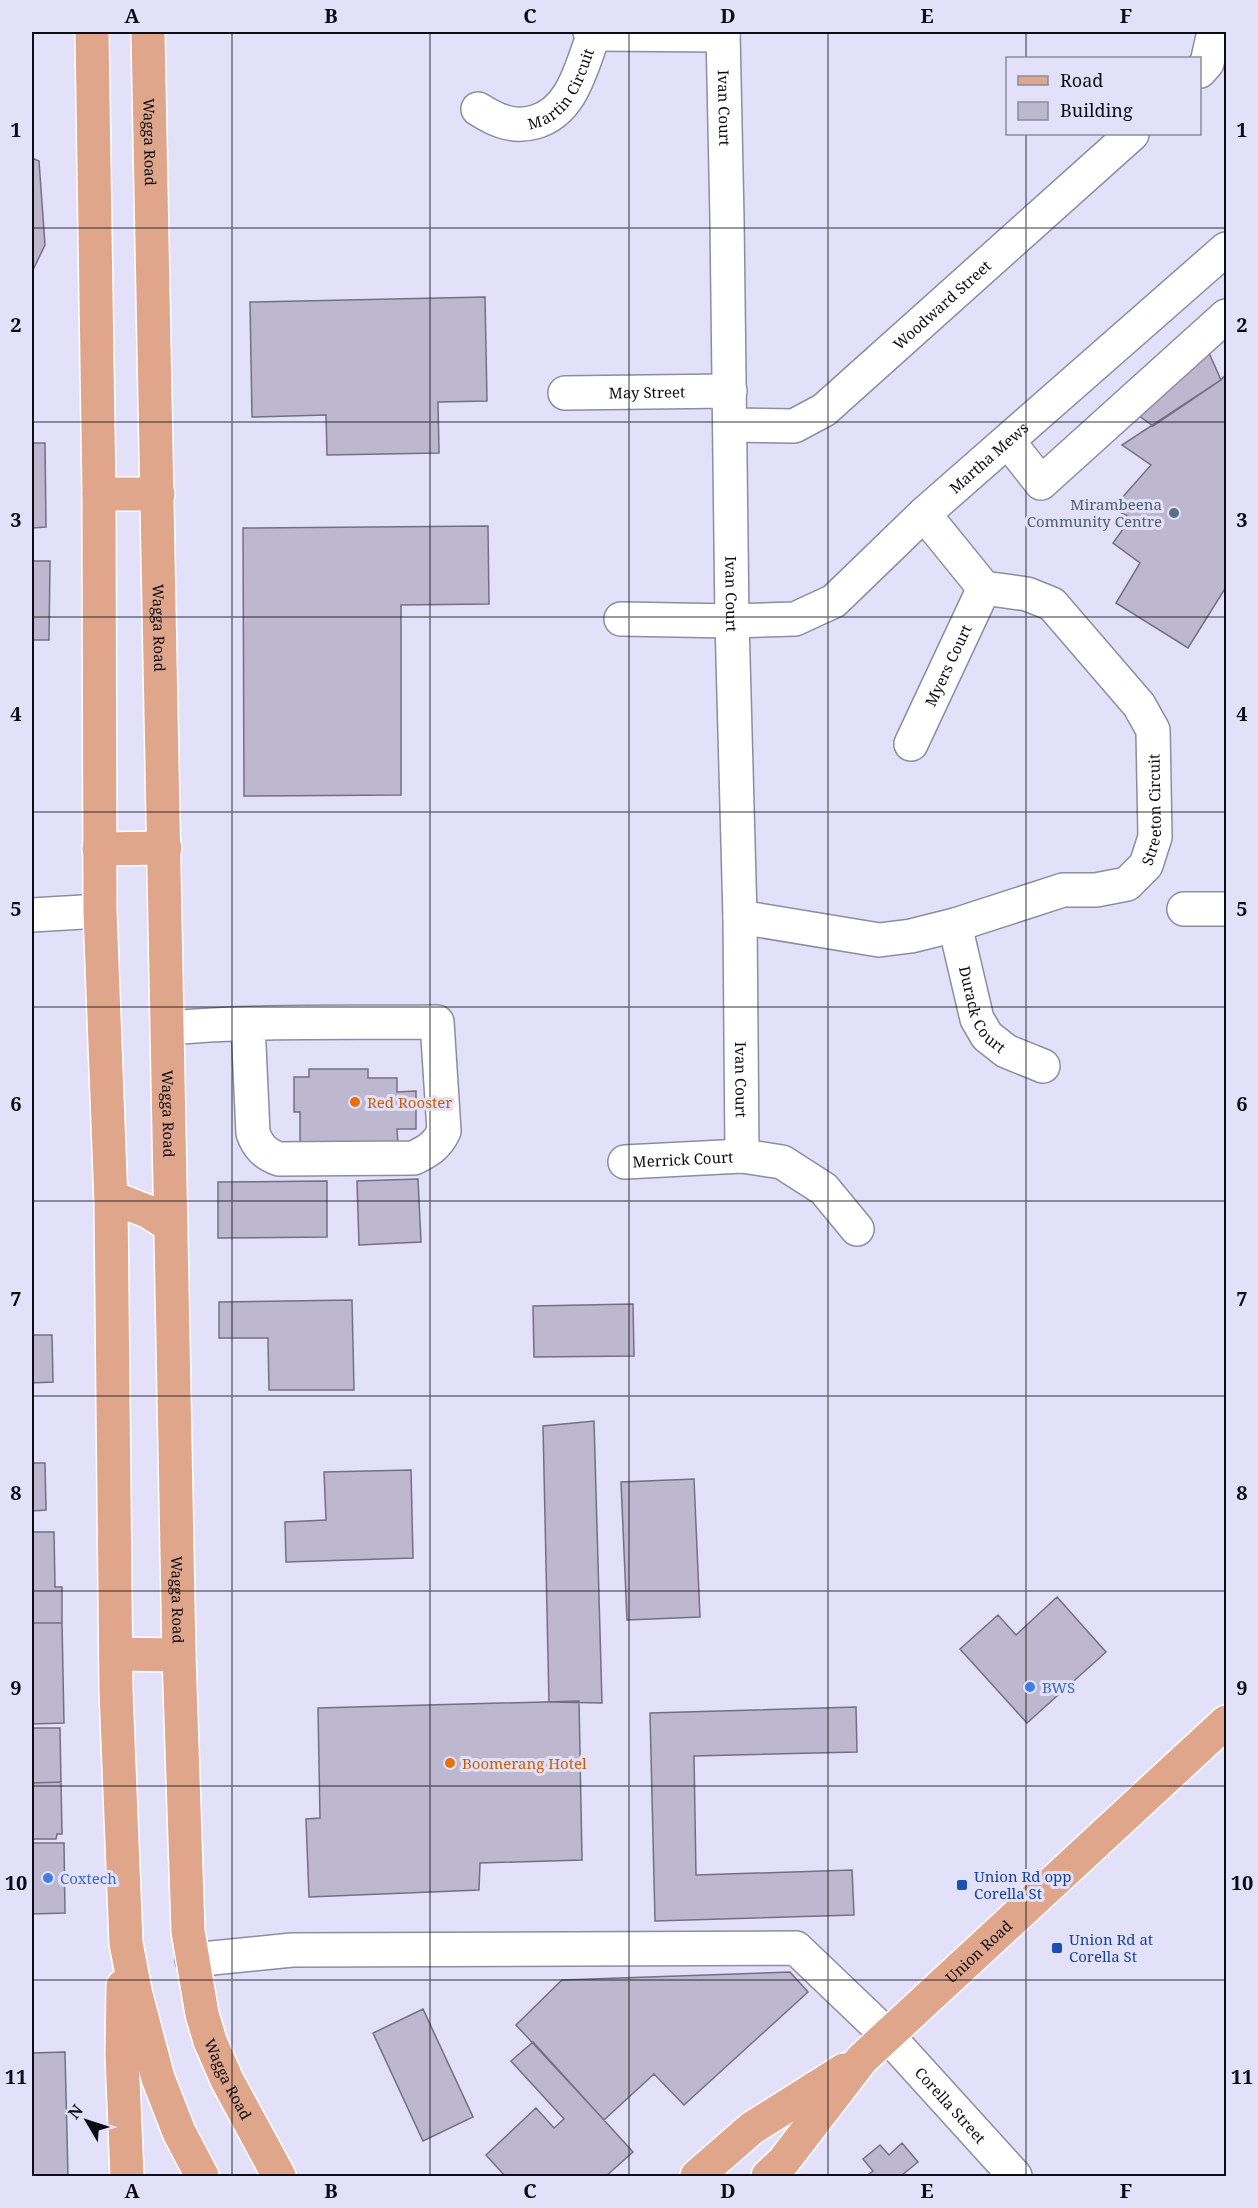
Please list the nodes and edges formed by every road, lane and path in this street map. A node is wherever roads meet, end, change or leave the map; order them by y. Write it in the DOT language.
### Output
graph roads {
  1 [pos="92,32"];
  2 [pos="148,32"];
  3 [pos="1214,32"];
  4 [pos="592,33"];
  5 [pos="723,33"];
  6 [pos="1201,70"];
  7 [pos="478,110"];
  8 [pos="1130,135"];
  9 [pos="1227,249"];
  10 [pos="1227,316"];
  11 [pos="730,391"];
  12 [pos="565,393"];
  13 [pos="730,425"];
  14 [pos="1008,441"];
  15 [pos="99,494"];
  16 [pos="158,494"];
  17 [pos="924,514"];
  18 [pos="984,588"];
  19 [pos="621,619"];
  20 [pos="732,621"];
  21 [pos="911,744"];
  22 [pos="165,848"];
  23 [pos="99,849"];
  24 [pos="1184,909"];
  25 [pos="1227,909"];
  26 [pos="100,911"];
  27 [pos="32,915"];
  28 [pos="741,917"];
  29 [pos="955,925"];
  30 [pos="248,1024"];
  31 [pos="168,1028"];
  32 [pos="1043,1066"];
  33 [pos="742,1156"];
  34 [pos="625,1162"];
  35 [pos="111,1197"];
  36 [pos="171,1226"];
  37 [pos="856,1229"];
  38 [pos="116,1654"];
  39 [pos="179,1655"];
  40 [pos="1227,1722"];
  41 [pos="126,1943"];
  42 [pos="192,1960"];
  43 [pos="887,2035"];
  44 [pos="862,2059"];
  45 [pos="127,2176"];
  46 [pos="202,2176"];
  47 [pos="279,2176"];
  48 [pos="698,2176"];
  49 [pos="768,2176"];
  50 [pos="1015,2176"];
  1 -- 15 [label="main road"];
  2 -- 16 [label="main road, Wagga Road"];
  3 -- 6 [label="street"];
  4 -- 5 [label="street"];
  4 -- 7 [label="street, Martin Circuit"];
  5 -- 11 [label="street, Ivan Court"];
  8 -- 13 [label="street, Woodward Street"];
  9 -- 14 [label="street, Martha Mews"];
  10 -- 14 [label="street"];
  11 -- 12 [label="street, May Street"];
  11 -- 13 [label="street, Ivan Court"];
  13 -- 20 [label="street, Ivan Court"];
  14 -- 17 [label="street, Martha Mews"];
  15 -- 16 [label="main road"];
  15 -- 23 [label="main road"];
  16 -- 22 [label="main road, Wagga Road"];
  17 -- 18 [label="street"];
  17 -- 20 [label="street, Martha Mews"];
  18 -- 21 [label="street, Myers Court"];
  18 -- 29 [label="street, Streeton Circuit"];
  19 -- 20 [label="street, Martha Mews"];
  20 -- 28 [label="street, Ivan Court"];
  22 -- 23 [label="main road"];
  22 -- 31 [label="main road, Wagga Road"];
  23 -- 26 [label="main road"];
  24 -- 25 [label="street"];
  26 -- 27 [label="street"];
  26 -- 35 [label="main road"];
  28 -- 29 [label="street, Streeton Circuit"];
  28 -- 33 [label="street, Ivan Court"];
  29 -- 32 [label="street, Durack Court"];
  30 -- 30 [label="street"];
  30 -- 31 [label="street"];
  31 -- 36 [label="main road, Wagga Road"];
  33 -- 34 [label="street, Merrick Court"];
  33 -- 37 [label="street, Merrick Court"];
  35 -- 36 [label="main road"];
  35 -- 38 [label="main road"];
  36 -- 39 [label="main road, Wagga Road"];
  38 -- 39 [label="main road"];
  38 -- 41 [label="main road"];
  39 -- 42 [label="main road, Wagga Road"];
  40 -- 43 [label="main road, Union Road"];
  41 -- 45 [label="main road"];
  41 -- 46 [label="main road"];
  42 -- 43 [label="street, Corella Street"];
  42 -- 47 [label="main road, Wagga Road"];
  43 -- 44 [label="main road, Union Road"];
  43 -- 50 [label="street, Corella Street"];
  44 -- 48 [label="main road, Union Road"];
  44 -- 49 [label="main road, Union Road"];
}
